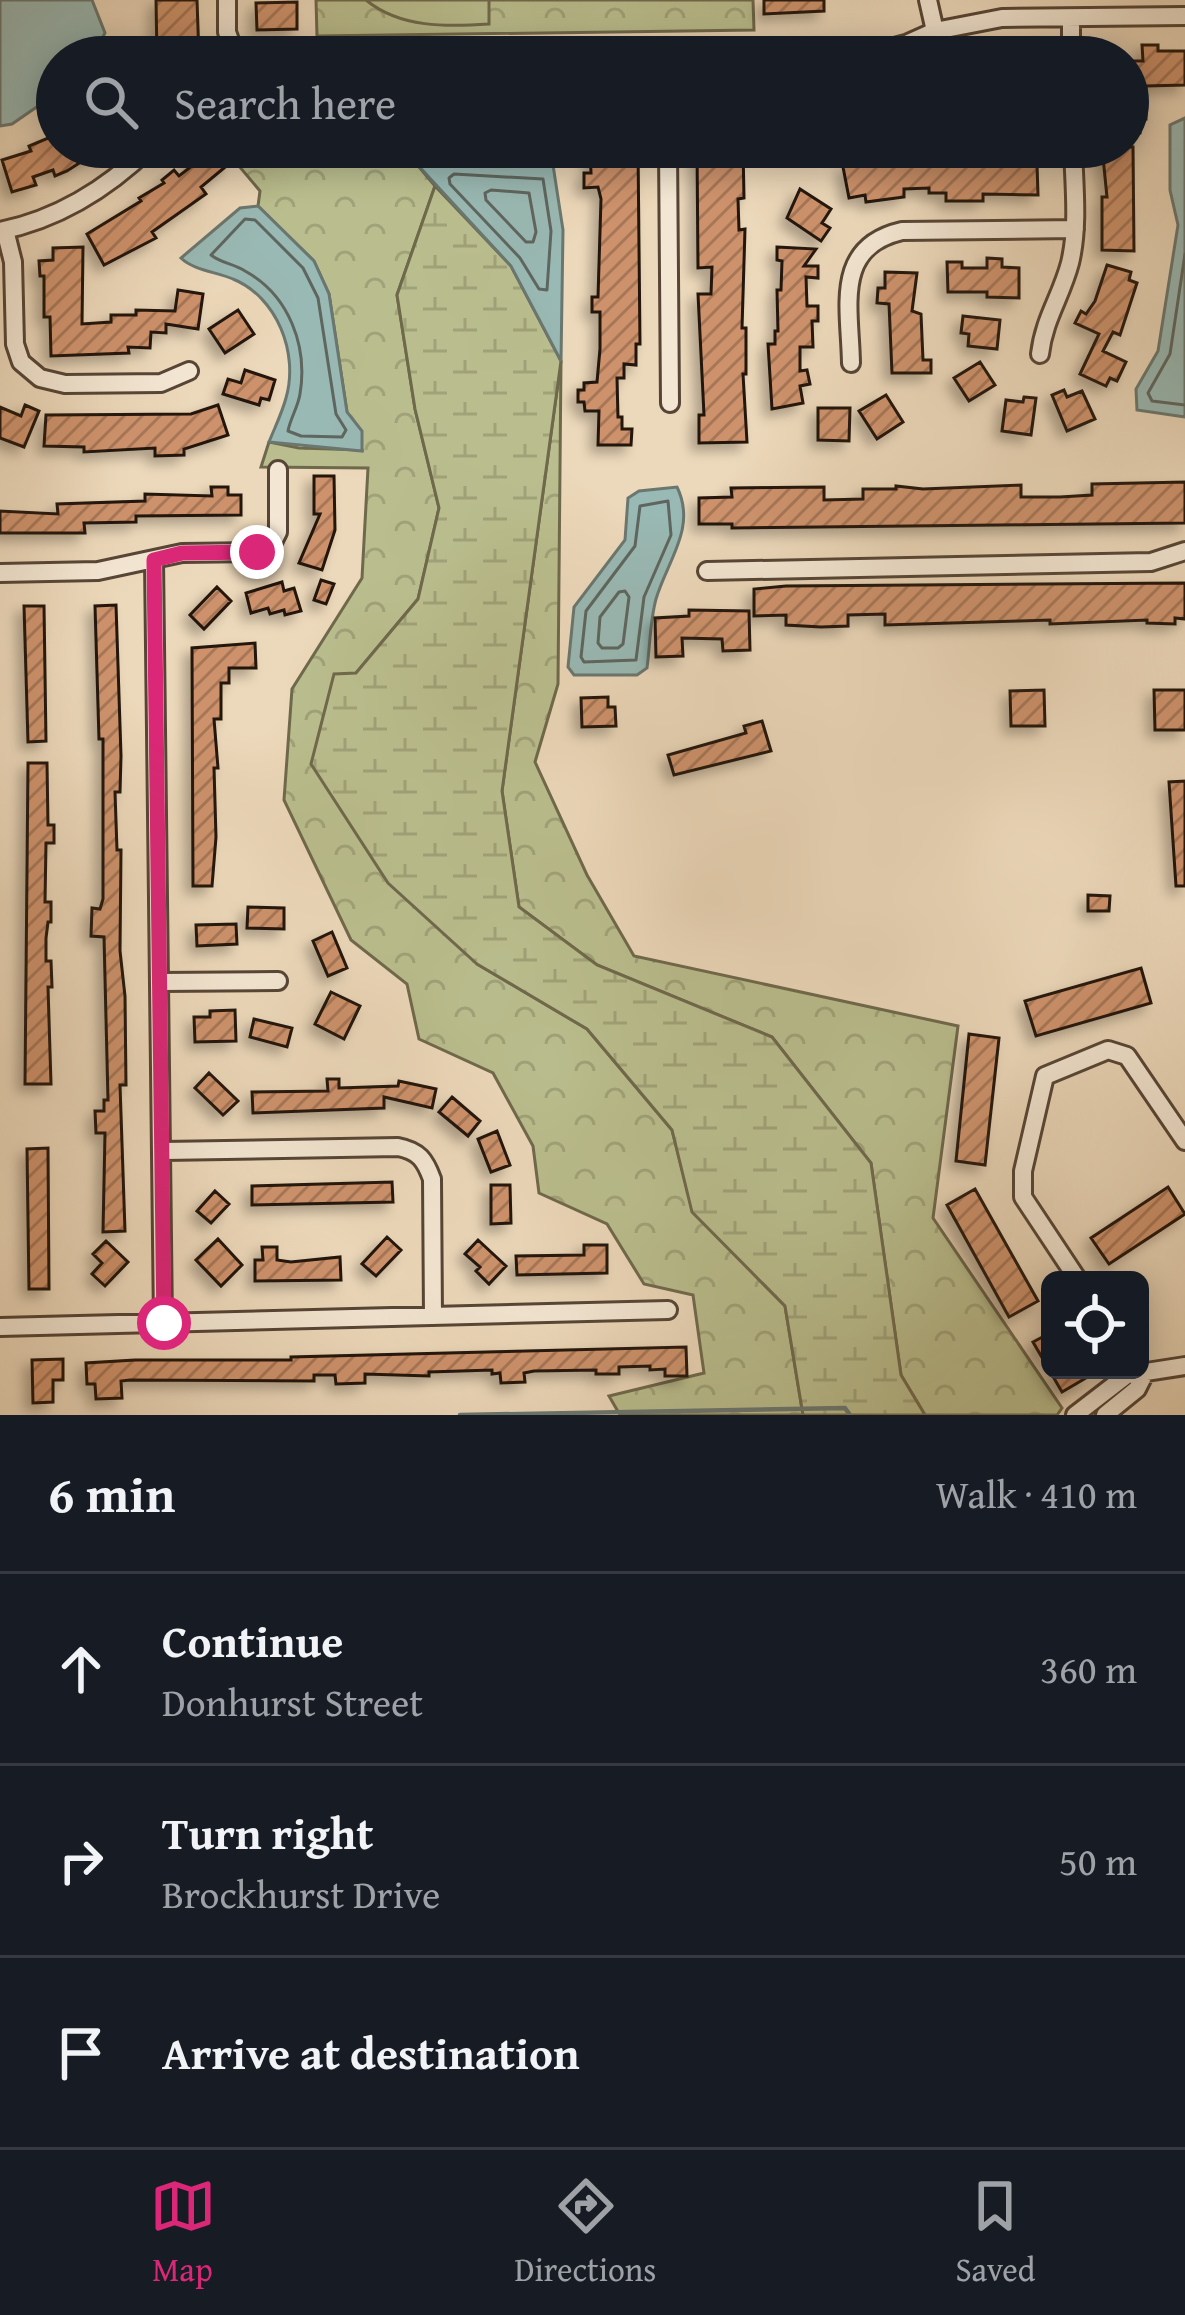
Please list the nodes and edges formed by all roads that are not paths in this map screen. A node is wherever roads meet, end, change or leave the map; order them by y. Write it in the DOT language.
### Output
graph roads {
  1 [pos="226,0"];
  2 [pos="928,0"];
  3 [pos="1185,16"];
  4 [pos="1071,18"];
  5 [pos="935,31"];
  6 [pos="228,36"];
  7 [pos="924,36"];
  8 [pos="1071,36"];
  9 [pos="129,168"];
  10 [pos="668,168"];
  11 [pos="1074,168"];
  12 [pos="1075,229"];
  13 [pos="3,230"];
  14 [pos="1040,354"];
  15 [pos="851,363"];
  16 [pos="189,371"];
  17 [pos="670,403"];
  18 [pos="278,470"];
  19 [pos="1185,550"];
  20 [pos="154,560"];
  21 [pos="706,571"];
  22 [pos="0,573"];
  23 [pos="278,981"];
  24 [pos="161,982"];
  25 [pos="1185,1141"];
  26 [pos="164,1151"];
  27 [pos="1072,1271"];
  28 [pos="668,1310"];
  29 [pos="433,1316"];
  30 [pos="164,1323"];
  31 [pos="0,1327"];
  32 [pos="1185,1366"];
  33 [pos="1149,1371"];
  34 [pos="1118,1379"];
  35 [pos="1140,1379"];
  36 [pos="1075,1415"];
  37 [pos="1105,1415"];
  1 -- 6 [label="street"];
  2 -- 5 [label="street"];
  3 -- 4 [label="street"];
  4 -- 5 [label="street"];
  4 -- 8 [label="street"];
  5 -- 7 [label="street"];
  9 -- 13 [label="street"];
  10 -- 17 [label="street"];
  11 -- 12 [label="street"];
  12 -- 14 [label="street"];
  12 -- 15 [label="street"];
  13 -- 16 [label="street"];
  18 -- 20 [label="street"];
  19 -- 21 [label="street"];
  20 -- 22 [label="street"];
  20 -- 24 [label="street"];
  23 -- 24 [label="street"];
  24 -- 26 [label="street"];
  25 -- 27 [label="street"];
  26 -- 29 [label="street"];
  26 -- 30 [label="street"];
  28 -- 29 [label="street"];
  29 -- 30 [label="street"];
  30 -- 31 [label="street"];
  32 -- 33 [label="street"];
  34 -- 36 [label="street"];
  35 -- 37 [label="street"];
}
